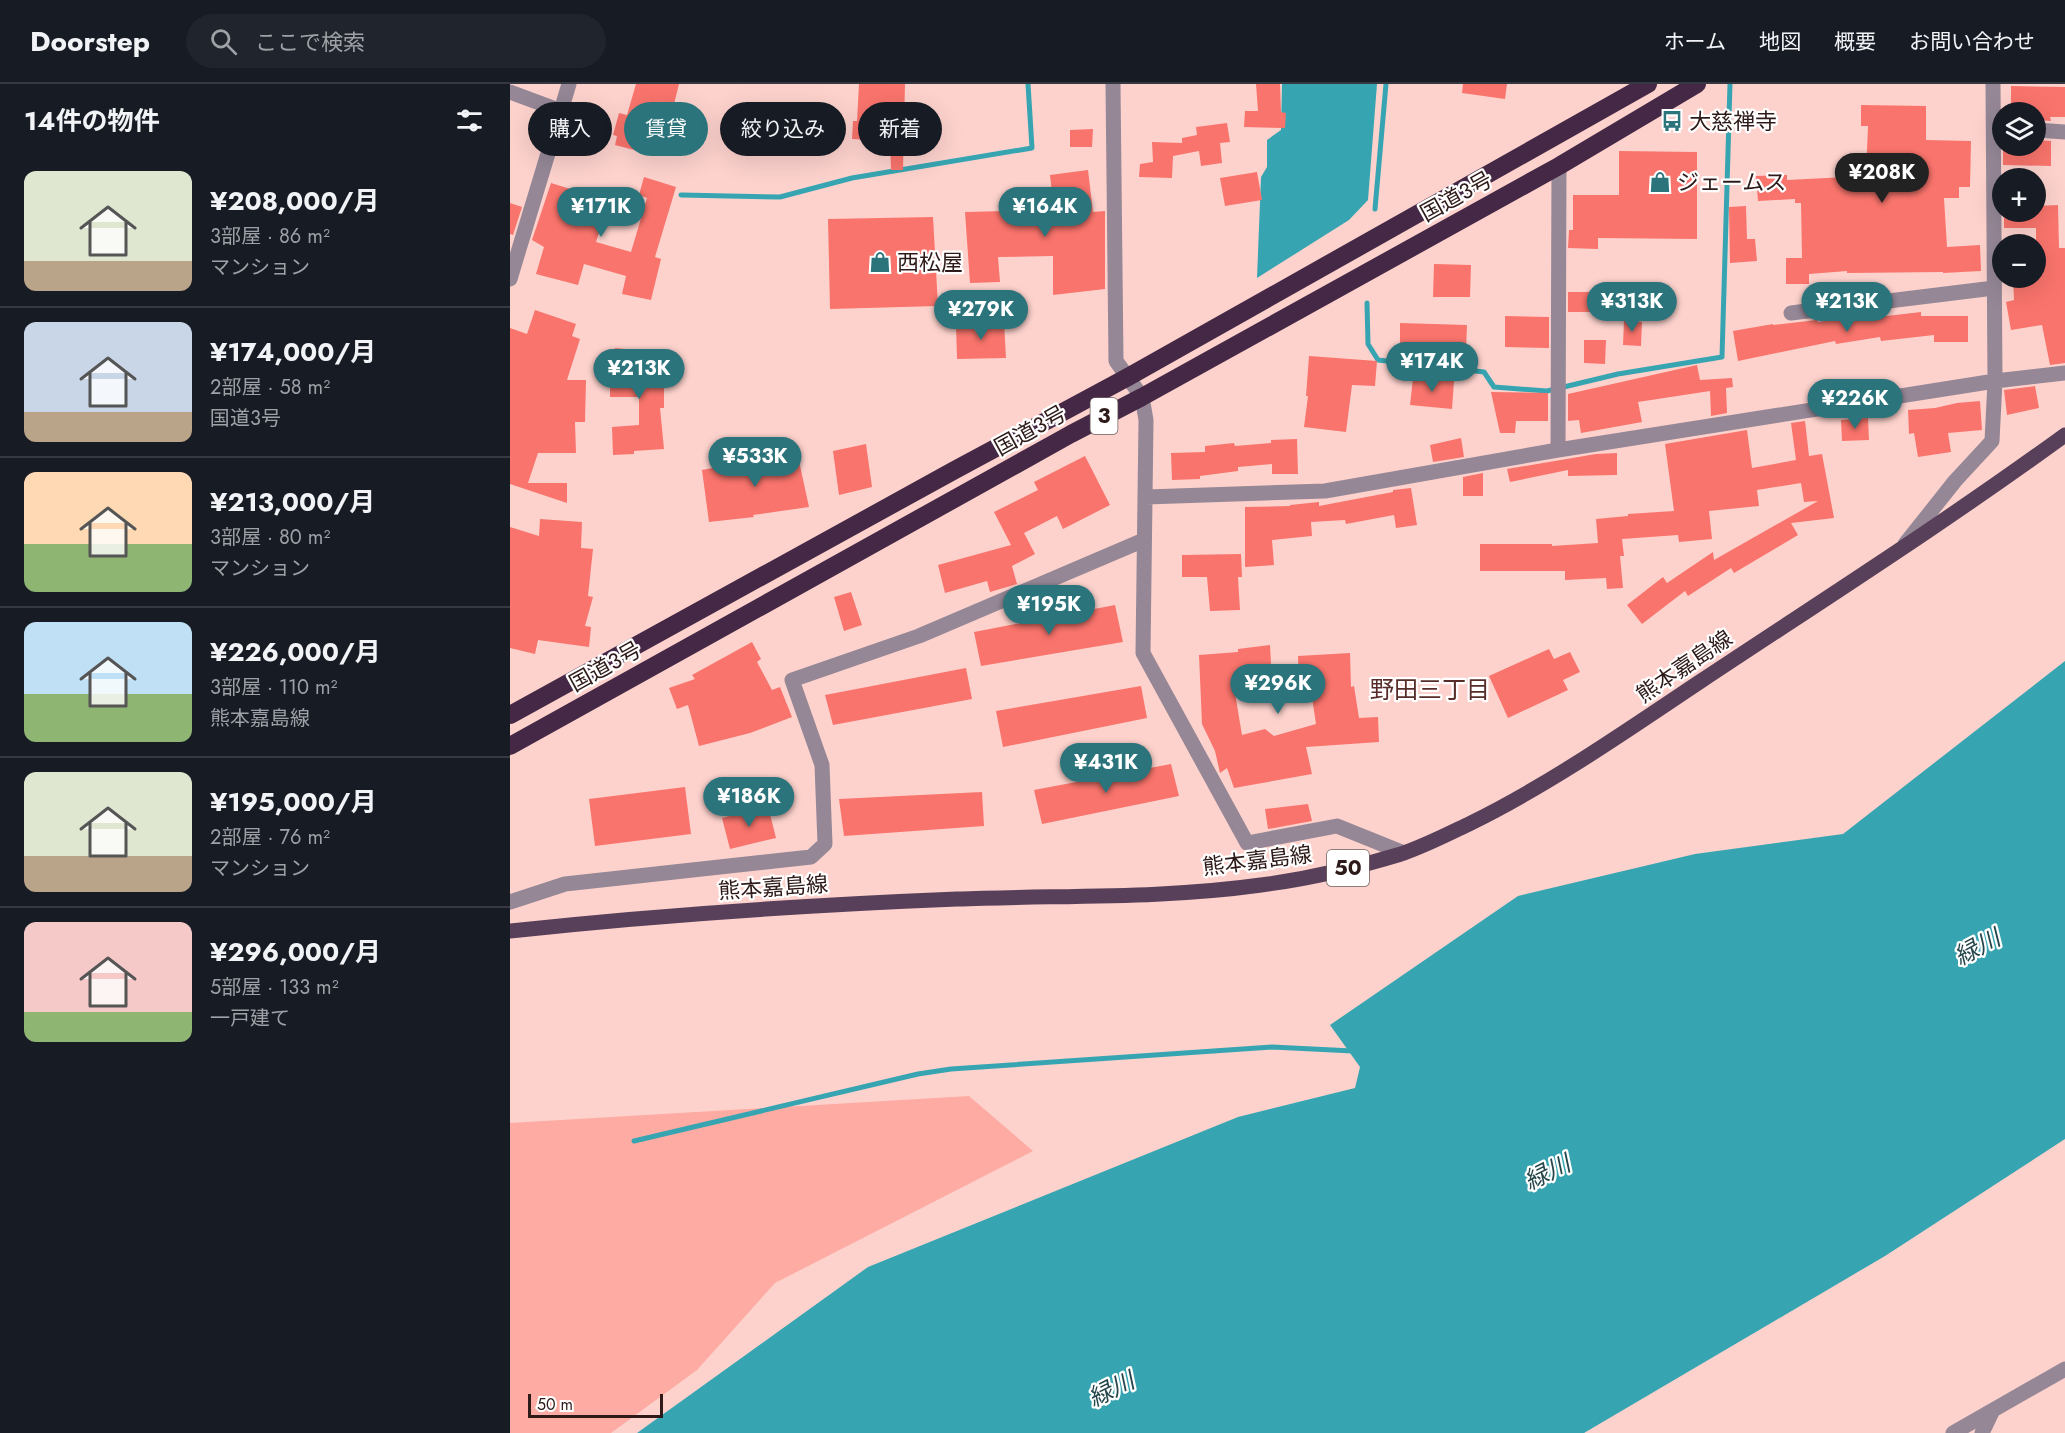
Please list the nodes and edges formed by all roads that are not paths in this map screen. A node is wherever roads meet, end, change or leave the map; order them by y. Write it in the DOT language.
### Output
graph roads {
  1 [pos="569,84"];
  2 [pos="1113,84"];
  3 [pos="1648,84"];
  4 [pos="1697,84"];
  5 [pos="1993,84"];
  6 [pos="510,92"];
  7 [pos="537,102"];
  8 [pos="564,102"];
  9 [pos="1995,102"];
  10 [pos="2046,131"];
  11 [pos="2065,132"];
  12 [pos="547,156"];
  13 [pos="1997,156"];
  14 [pos="1559,166"];
  15 [pos="1995,234"];
  16 [pos="510,279"];
  17 [pos="1994,288"];
  18 [pos="1791,313"];
  19 [pos="2065,372"];
  20 [pos="1128,377"];
  21 [pos="1995,381"];
  22 [pos="1142,397"];
  23 [pos="2065,435"];
  24 [pos="1558,450"];
  25 [pos="1146,497"];
  26 [pos="1144,540"];
  27 [pos="1901,549"];
  28 [pos="510,715"];
  29 [pos="510,746"];
  30 [pos="1404,853"];
  31 [pos="510,902"];
  32 [pos="510,931"];
  33 [pos="2065,1369"];
  34 [pos="1993,1410"];
  35 [pos="1953,1433"];
  36 [pos="1982,1433"];
  1 -- 8 [label="street"];
  2 -- 20 [label="street"];
  3 -- 20 [label="highway, 国道3号 / 3"];
  4 -- 14 [label="highway, 国道3号 / 3"];
  5 -- 9 [label="street"];
  6 -- 7 [label="street"];
  10 -- 11 [label="street"];
  12 -- 16 [label="street"];
  13 -- 15 [label="street"];
  14 -- 22 [label="highway, 国道3号 / 3"];
  14 -- 24 [label="street"];
  17 -- 18 [label="street"];
  17 -- 21 [label="street"];
  19 -- 21 [label="street"];
  20 -- 22 [label="street"];
  20 -- 28 [label="highway, 国道3号 / 3"];
  21 -- 24 [label="street"];
  21 -- 27 [label="street"];
  22 -- 25 [label="street"];
  22 -- 29 [label="highway, 国道3号 / 3"];
  23 -- 27 [label="main road, 熊本嘉島線 / 50"];
  24 -- 25 [label="street"];
  25 -- 26 [label="street"];
  26 -- 30 [label="street"];
  26 -- 31 [label="street"];
  27 -- 30 [label="main road, 熊本嘉島線 / 50"];
  30 -- 32 [label="main road, 熊本嘉島線 / 50"];
  33 -- 34 [label="street"];
  34 -- 35 [label="street"];
  34 -- 36 [label="street"];
}
